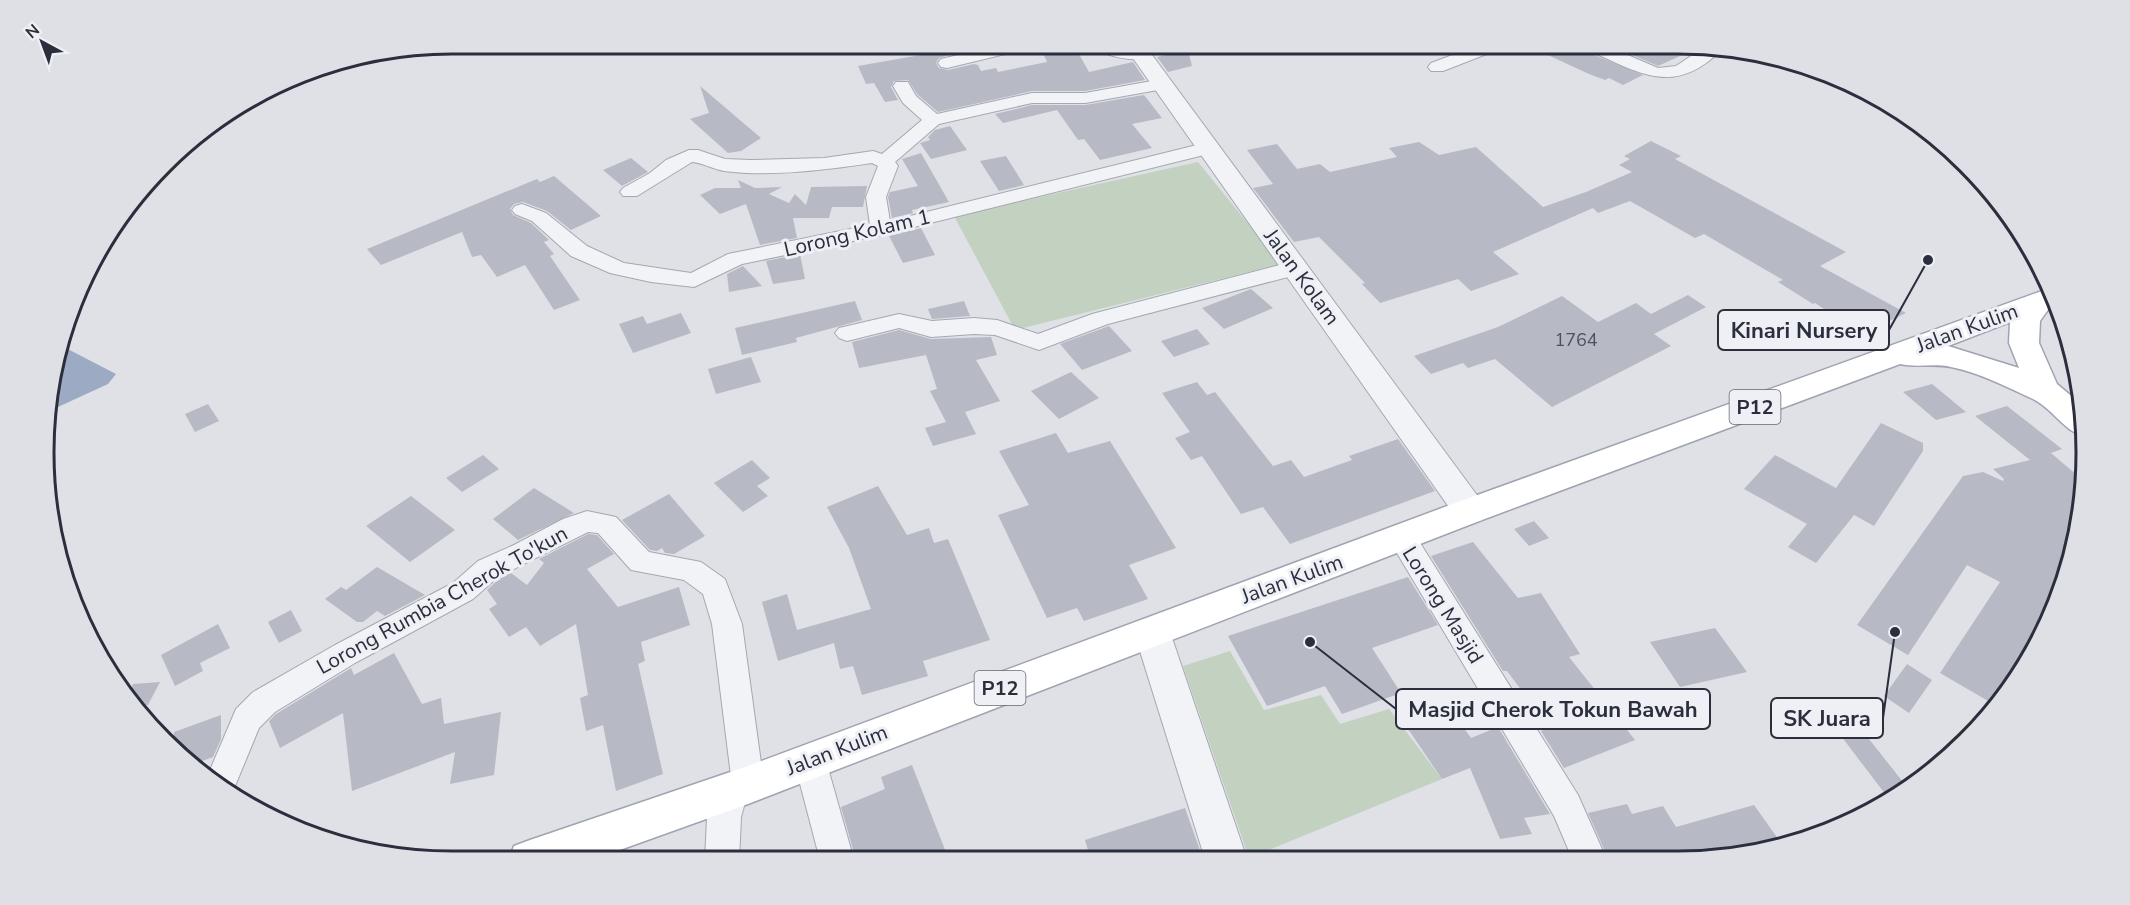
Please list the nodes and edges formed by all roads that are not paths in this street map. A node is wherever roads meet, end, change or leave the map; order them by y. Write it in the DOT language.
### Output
graph roads {
  1 [pos="984,54"];
  2 [pos="1142,54"];
  3 [pos="1470,54"];
  4 [pos="1612,54"];
  5 [pos="1704,55"];
  6 [pos="947,63"];
  7 [pos="1437,67"];
  8 [pos="1163,84"];
  9 [pos="902,86"];
  10 [pos="933,120"];
  11 [pos="1209,148"];
  12 [pos="885,161"];
  13 [pos="630,192"];
  14 [pos="522,210"];
  15 [pos="882,229"];
  16 [pos="1295,268"];
  17 [pos="2046,299"];
  18 [pos="2046,300"];
  19 [pos="1973,326"];
  20 [pos="847,333"];
  21 [pos="1892,356"];
  22 [pos="2045,392"];
  23 [pos="2074,416"];
  24 [pos="1470,511"];
  25 [pos="1402,538"];
  26 [pos="1152,632"];
  27 [pos="810,761"];
  28 [pos="223,778"];
  29 [pos="741,787"];
  30 [pos="559,851"];
  31 [pos="722,851"];
  32 [pos="835,851"];
  33 [pos="1223,851"];
  34 [pos="1586,851"];
  1 -- 6 [label="street"];
  2 -- 8 [label="street, Jalan Kolam"];
  3 -- 7 [label="street"];
  4 -- 5 [label="street"];
  8 -- 10 [label="street"];
  8 -- 11 [label="street, Jalan Kolam"];
  9 -- 10 [label="street"];
  10 -- 12 [label="street"];
  11 -- 15 [label="street, Lorong Kolam 1"];
  11 -- 16 [label="street, Jalan Kolam"];
  12 -- 13 [label="street"];
  12 -- 15 [label="street"];
  14 -- 15 [label="street, Lorong Kolam 1"];
  16 -- 20 [label="street"];
  16 -- 24 [label="street, Jalan Kolam"];
  17 -- 19 [label="main road, Jalan Kulim / P12"];
  18 -- 22 [label="main road"];
  19 -- 21 [label="main road, Jalan Kulim / P12"];
  19 -- 22 [label="main road"];
  21 -- 22 [label="main road"];
  21 -- 24 [label="main road, Jalan Kulim / P12"];
  22 -- 23 [label="main road"];
  24 -- 25 [label="main road, Jalan Kulim / P12"];
  25 -- 26 [label="main road, Jalan Kulim / P12"];
  25 -- 34 [label="street, Lorong Masjid"];
  26 -- 27 [label="main road, Jalan Kulim / P12"];
  26 -- 33 [label="street"];
  27 -- 29 [label="main road, Jalan Kulim / P12"];
  27 -- 32 [label="street"];
  28 -- 29 [label="street, Lorong Rumbia Cherok To'kun"];
  29 -- 30 [label="main road, Jalan Kulim / P12"];
  29 -- 31 [label="street"];
}
